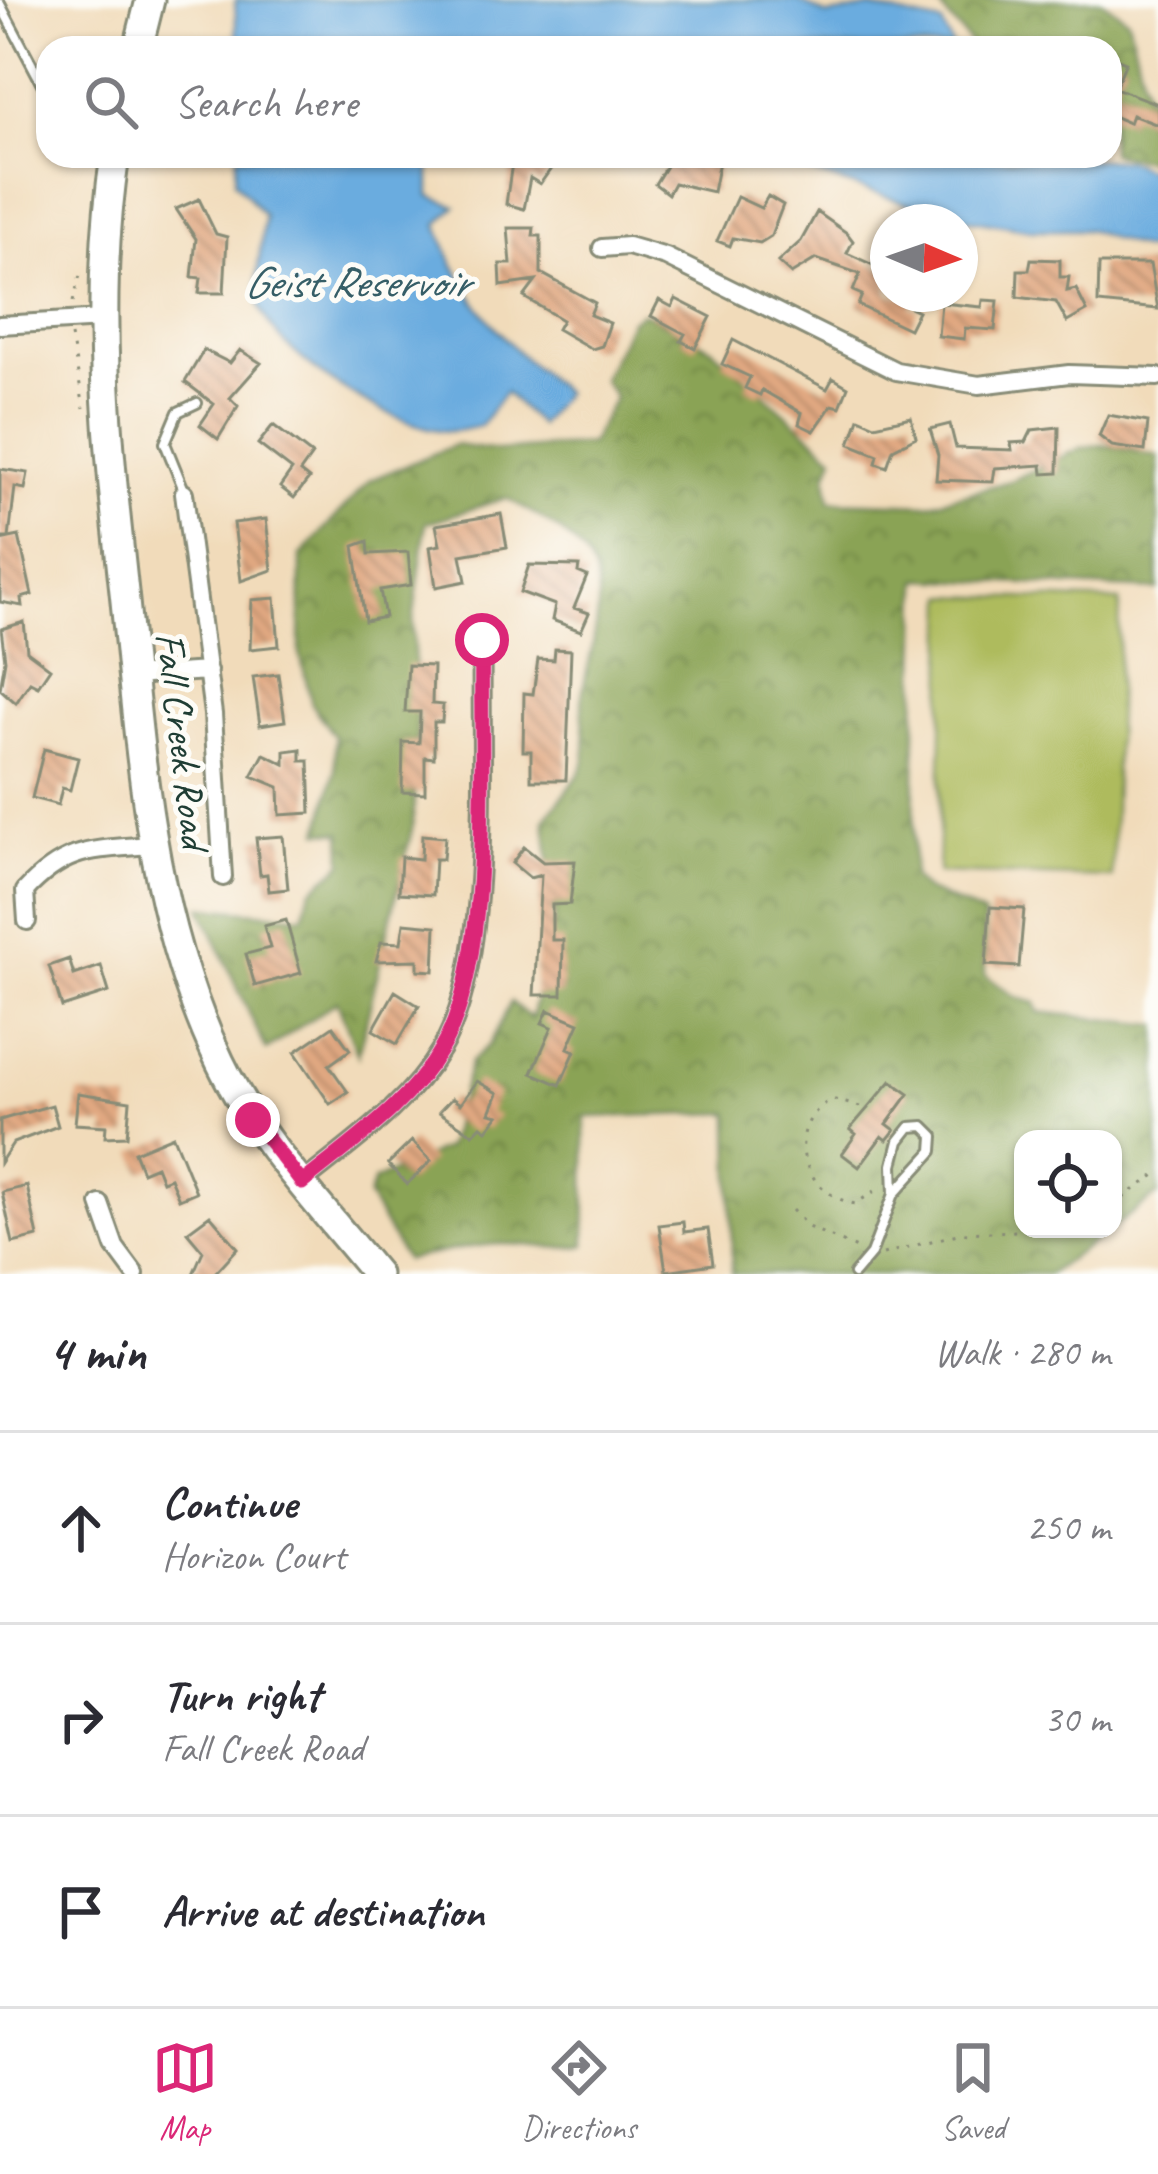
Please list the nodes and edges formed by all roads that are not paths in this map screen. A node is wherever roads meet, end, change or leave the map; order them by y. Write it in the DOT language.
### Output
graph roads {
  1 [pos="150,0"];
  2 [pos="0,4"];
  3 [pos="141,36"];
  4 [pos="36,72"];
  5 [pos="114,168"];
  6 [pos="602,248"];
  7 [pos="103,319"];
  8 [pos="0,325"];
  9 [pos="1158,377"];
  10 [pos="197,403"];
  11 [pos="184,493"];
  12 [pos="482,640"];
  13 [pos="208,671"];
  14 [pos="132,676"];
  15 [pos="150,845"];
  16 [pos="223,877"];
  17 [pos="27,921"];
  18 [pos="302,1183"];
  19 [pos="893,1194"];
  20 [pos="100,1204"];
  21 [pos="135,1274"];
  22 [pos="376,1274"];
  23 [pos="854,1274"];
  1 -- 3 [label="main road"];
  2 -- 4 [label="lane"];
  5 -- 7 [label="main road, Fall Creek Road"];
  6 -- 9 [label="street"];
  7 -- 8 [label="street"];
  7 -- 14 [label="main road, Fall Creek Road"];
  10 -- 11 [label="lane"];
  11 -- 13 [label="street"];
  12 -- 18 [label="street"];
  13 -- 14 [label="street"];
  13 -- 16 [label="street"];
  14 -- 15 [label="main road, Fall Creek Road"];
  15 -- 17 [label="street"];
  15 -- 18 [label="main road, Fall Creek Road"];
  18 -- 22 [label="main road, Fall Creek Road"];
  19 -- 19 [label="lane"];
  19 -- 23 [label="lane"];
  20 -- 21 [label="street"];
}
